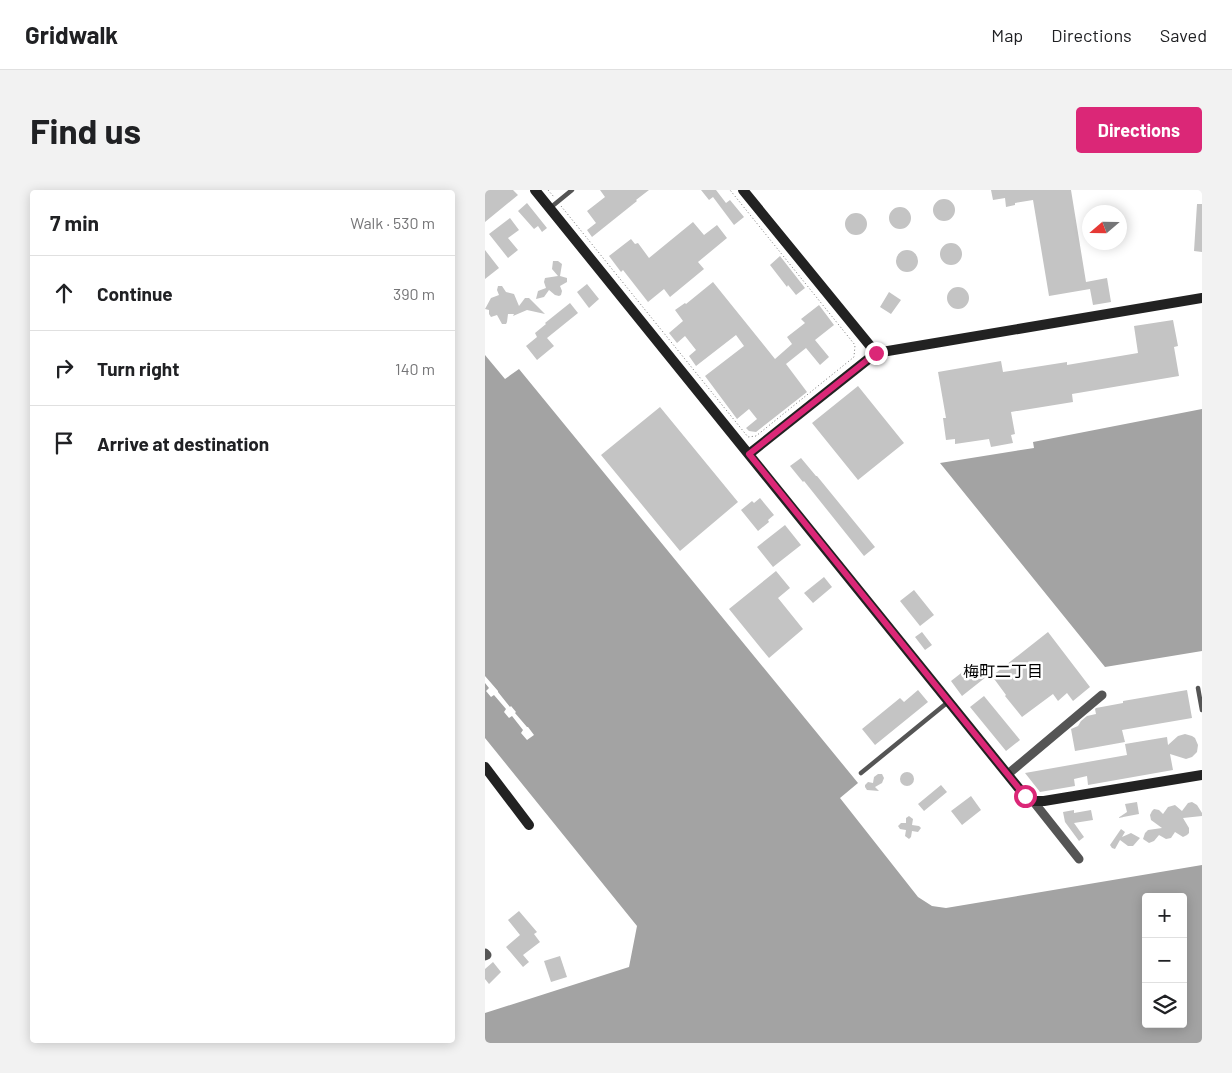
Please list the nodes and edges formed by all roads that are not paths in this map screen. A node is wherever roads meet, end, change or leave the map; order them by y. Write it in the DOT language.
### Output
graph roads {
  1 [pos="535,190"];
  2 [pos="572,190"];
  3 [pos="743,190"];
  4 [pos="554,205"];
  5 [pos="1202,298"];
  6 [pos="876,353"];
  7 [pos="749,454"];
  8 [pos="1198,688"];
  9 [pos="1102,695"];
  10 [pos="949,701"];
  11 [pos="1202,710"];
  12 [pos="485,767"];
  13 [pos="861,773"];
  14 [pos="1007,774"];
  15 [pos="1202,775"];
  16 [pos="1033,801"];
  17 [pos="529,825"];
  18 [pos="1079,858"];
  1 -- 4 [label="street"];
  2 -- 4 [label="lane"];
  3 -- 6 [label="street"];
  4 -- 7 [label="street"];
  5 -- 6 [label="street"];
  6 -- 7 [label="street"];
  7 -- 10 [label="street"];
  8 -- 11 [label="lane"];
  9 -- 14 [label="street"];
  10 -- 13 [label="lane"];
  10 -- 14 [label="street"];
  12 -- 17 [label="street"];
  14 -- 16 [label="street"];
  15 -- 16 [label="street"];
  16 -- 18 [label="street"];
}
